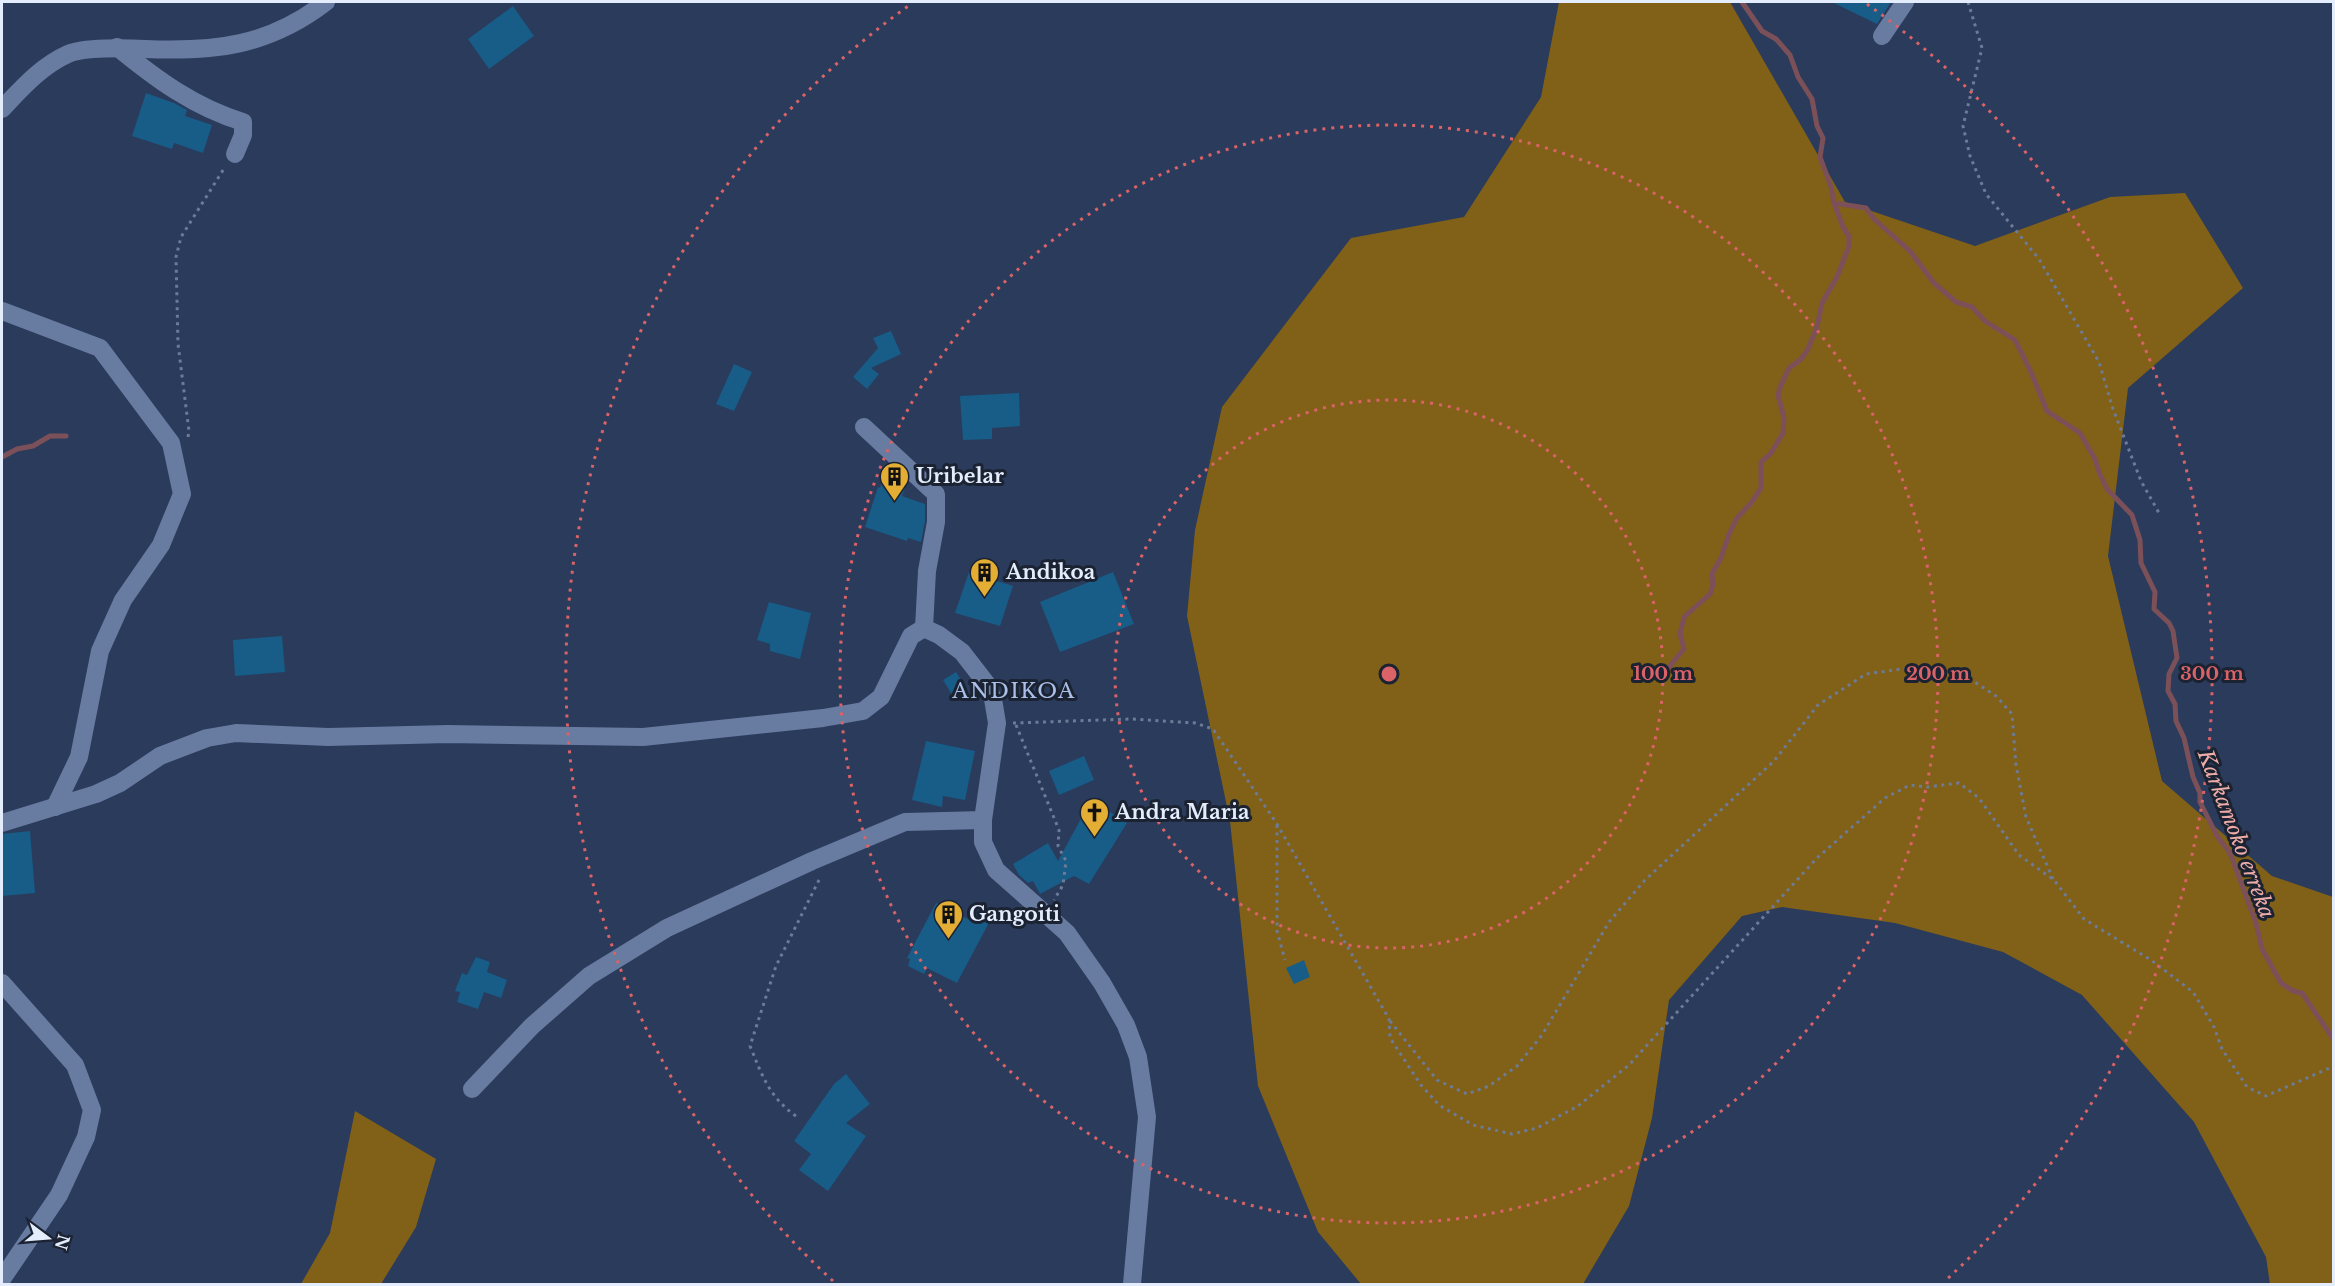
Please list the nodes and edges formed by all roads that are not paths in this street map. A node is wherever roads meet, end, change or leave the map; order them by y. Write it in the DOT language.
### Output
graph roads {
  1 [pos="326,2"];
  2 [pos="1905,2"];
  3 [pos="1882,36"];
  4 [pos="117,47"];
  5 [pos="2,110"];
  6 [pos="235,154"];
  7 [pos="2,311"];
  8 [pos="864,427"];
  9 [pos="924,628"];
  10 [pos="55,807"];
  11 [pos="983,820"];
  12 [pos="2,823"];
  13 [pos="2,983"];
  14 [pos="472,1089"];
  15 [pos="2,1279"];
  16 [pos="1132,1284"];
  1 -- 4 [label="street"];
  2 -- 3 [label="street"];
  4 -- 5 [label="street"];
  4 -- 6 [label="street"];
  7 -- 10 [label="street"];
  8 -- 9 [label="street"];
  9 -- 10 [label="street"];
  9 -- 11 [label="street"];
  10 -- 12 [label="street"];
  11 -- 14 [label="street"];
  11 -- 16 [label="street"];
  13 -- 15 [label="street"];
}
